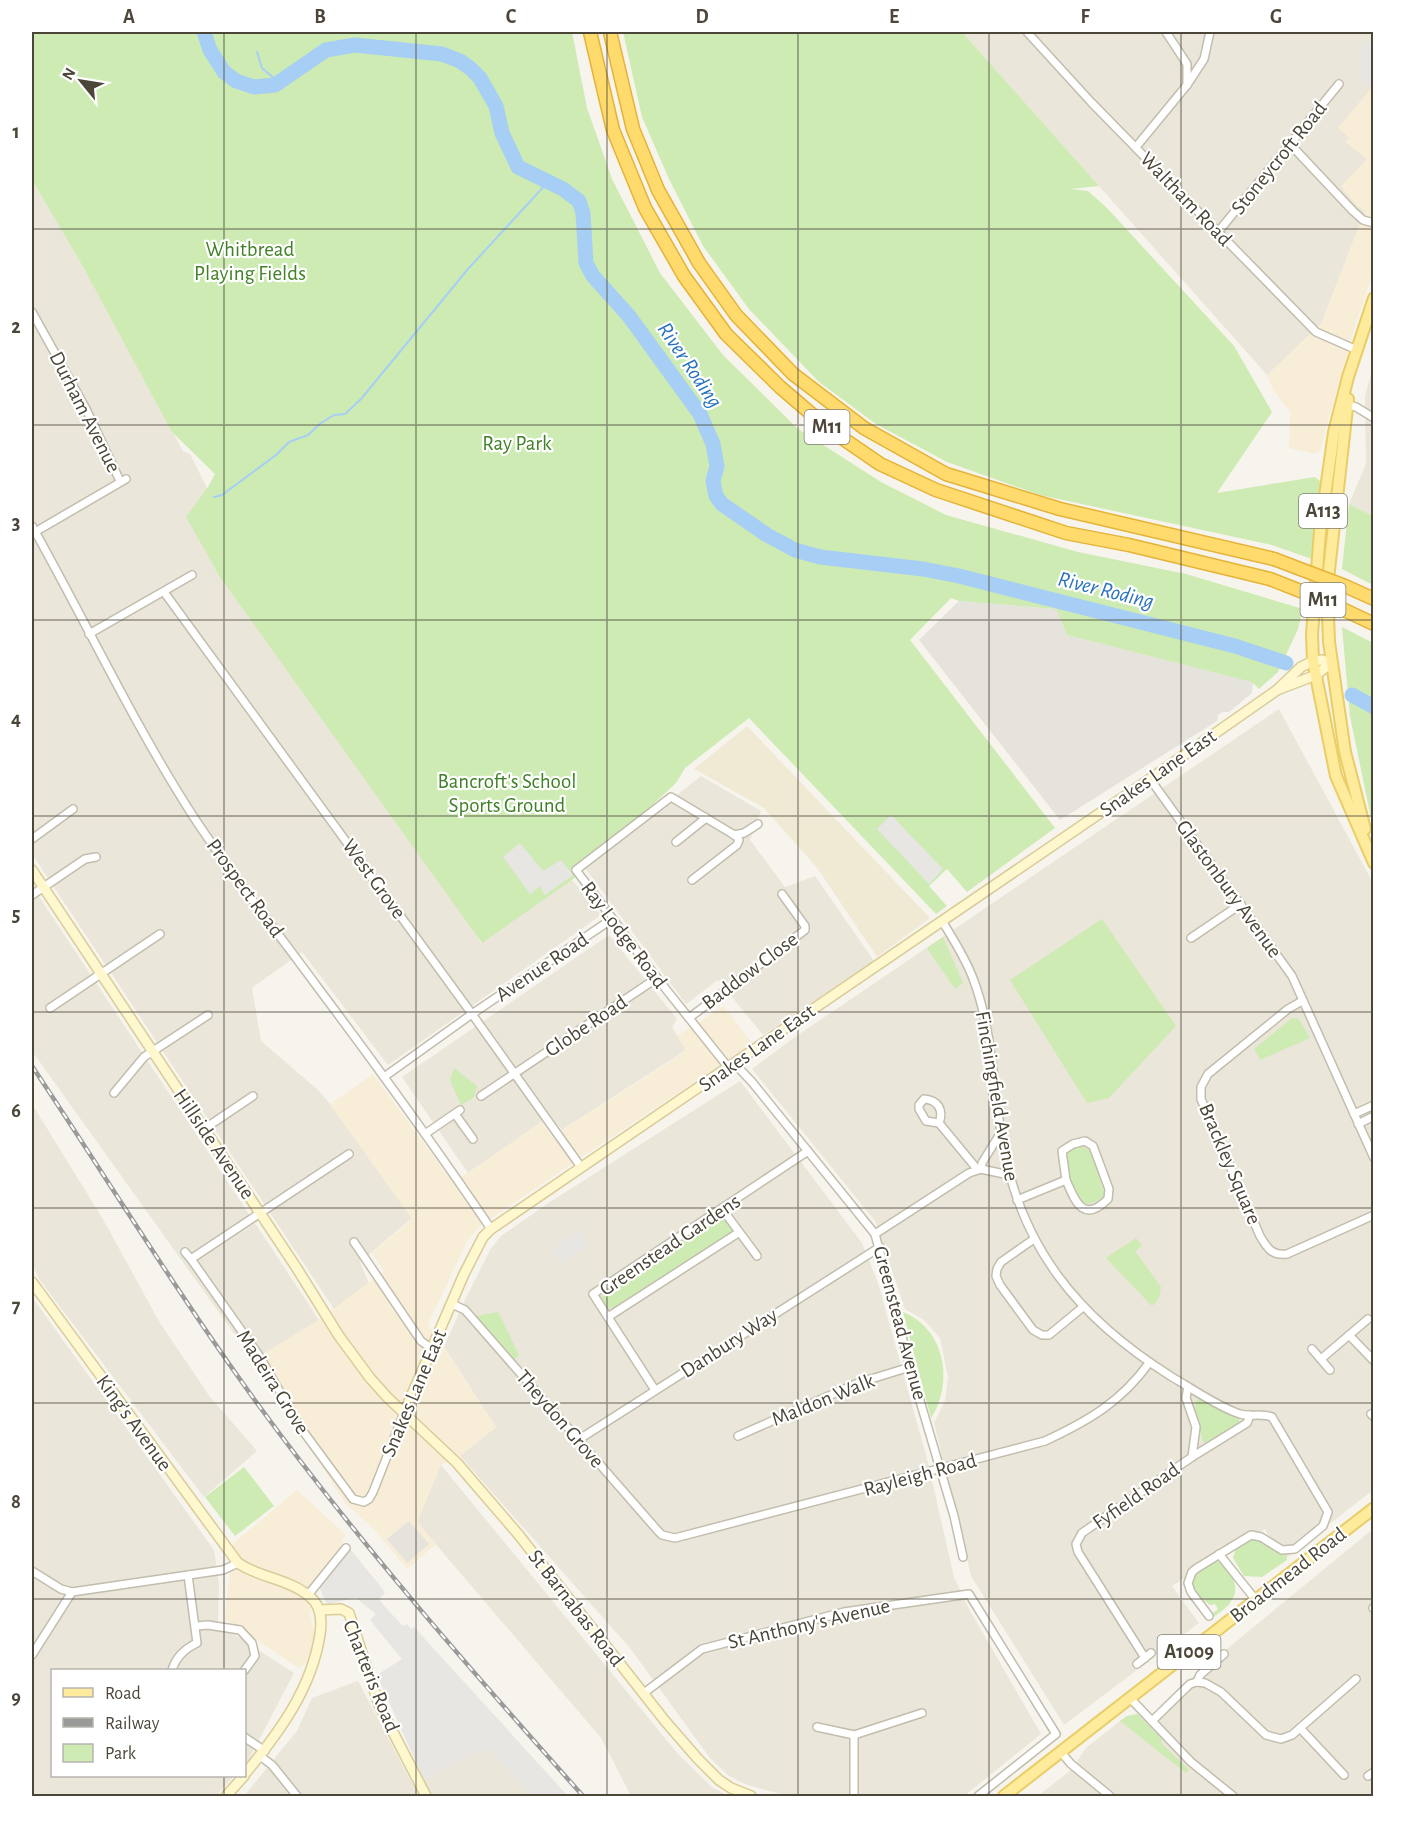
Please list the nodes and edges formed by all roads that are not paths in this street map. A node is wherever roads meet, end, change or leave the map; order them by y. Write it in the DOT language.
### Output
graph roads {
  1 [pos="590,32"];
  2 [pos="610,32"];
  3 [pos="1027,32"];
  4 [pos="1166,32"];
  5 [pos="1210,32"];
  6 [pos="1339,84"];
  7 [pos="1187,85"];
  8 [pos="1290,144"];
  9 [pos="1136,147"];
  10 [pos="1374,223"];
  11 [pos="1218,232"];
  12 [pos="1374,298"];
  13 [pos="32,312"];
  14 [pos="1357,350"];
  15 [pos="1344,404"];
  16 [pos="1374,418"];
  17 [pos="33,529"];
  18 [pos="192,576"];
  19 [pos="164,591"];
  20 [pos="1374,599"];
  21 [pos="1374,624"];
  22 [pos="89,634"];
  23 [pos="1313,661"];
  24 [pos="1331,663"];
  25 [pos="1316,675"];
  26 [pos="1277,690"];
  27 [pos="1150,779"];
  28 [pos="73,809"];
  29 [pos="706,818"];
  30 [pos="758,824"];
  31 [pos="735,836"];
  32 [pos="32,839"];
  33 [pos="676,842"];
  34 [pos="96,856"];
  35 [pos="1374,863"];
  36 [pos="32,870"];
  37 [pos="692,880"];
  38 [pos="43,887"];
  39 [pos="782,894"];
  40 [pos="32,895"];
  41 [pos="1241,904"];
  42 [pos="612,919"];
  43 [pos="942,921"];
  44 [pos="160,934"];
  45 [pos="1191,938"];
  46 [pos="101,974"];
  47 [pos="657,978"];
  48 [pos="1302,1001"];
  49 [pos="50,1008"];
  50 [pos="472,1014"];
  51 [pos="208,1015"];
  52 [pos="689,1018"];
  53 [pos="153,1053"];
  54 [pos="731,1065"];
  55 [pos="516,1074"];
  56 [pos="384,1077"];
  57 [pos="114,1093"];
  58 [pos="253,1096"];
  59 [pos="481,1096"];
  60 [pos="1374,1105"];
  61 [pos="1354,1114"];
  62 [pos="1374,1116"];
  63 [pos="939,1123"];
  64 [pos="1358,1124"];
  65 [pos="204,1129"];
  66 [pos="425,1134"];
  67 [pos="1001,1137"];
  68 [pos="473,1138"];
  69 [pos="808,1151"];
  70 [pos="349,1154"];
  71 [pos="1374,1158"];
  72 [pos="581,1167"];
  73 [pos="979,1169"];
  74 [pos="1009,1175"];
  75 [pos="1066,1179"];
  76 [pos="1017,1200"];
  77 [pos="722,1208"];
  78 [pos="260,1212"];
  79 [pos="1374,1215"];
  80 [pos="491,1229"];
  81 [pos="738,1233"];
  82 [pos="875,1234"];
  83 [pos="1034,1239"];
  84 [pos="354,1242"];
  85 [pos="880,1248"];
  86 [pos="185,1252"];
  87 [pos="757,1256"];
  88 [pos="191,1259"];
  89 [pos="32,1282"];
  90 [pos="452,1304"];
  91 [pos="1083,1308"];
  92 [pos="608,1317"];
  93 [pos="1368,1319"];
  94 [pos="1349,1335"];
  95 [pos="432,1349"];
  96 [pos="1312,1349"];
  97 [pos="1321,1359"];
  98 [pos="1374,1361"];
  99 [pos="1149,1363"];
  100 [pos="910,1366"];
  101 [pos="1330,1370"];
  102 [pos="1188,1387"];
  103 [pos="655,1390"];
  104 [pos="404,1413"];
  105 [pos="1250,1415"];
  106 [pos="738,1436"];
  107 [pos="578,1440"];
  108 [pos="1192,1457"];
  109 [pos="940,1470"];
  110 [pos="358,1501"];
  111 [pos="1373,1510"];
  112 [pos="667,1536"];
  113 [pos="346,1548"];
  114 [pos="1219,1554"];
  115 [pos="963,1557"];
  116 [pos="238,1563"];
  117 [pos="32,1571"];
  118 [pos="188,1575"];
  119 [pos="72,1592"];
  120 [pos="308,1595"];
  121 [pos="1256,1599"];
  122 [pos="319,1610"];
  123 [pos="1209,1616"];
  124 [pos="196,1626"];
  125 [pos="1224,1654"];
  126 [pos="32,1655"];
  127 [pos="1137,1664"];
  128 [pos="172,1669"];
  129 [pos="245,1669"];
  130 [pos="1356,1680"];
  131 [pos="1197,1682"];
  132 [pos="644,1693"];
  133 [pos="1129,1697"];
  134 [pos="922,1713"];
  135 [pos="1152,1721"];
  136 [pos="817,1726"];
  137 [pos="1300,1728"];
  138 [pos="1056,1734"];
  139 [pos="854,1735"];
  140 [pos="246,1739"];
  141 [pos="1063,1749"];
  142 [pos="263,1753"];
  143 [pos="246,1773"];
  144 [pos="1344,1775"];
  145 [pos="242,1777"];
  146 [pos="226,1797"];
  147 [pos="297,1797"];
  148 [pos="426,1797"];
  149 [pos="752,1797"];
  150 [pos="854,1797"];
  151 [pos="978,1797"];
  152 [pos="1004,1797"];
  153 [pos="1110,1797"];
  154 [pos="1233,1797"];
  1 -- 21 [label="highway, M11, bridge"];
  2 -- 20 [label="highway, M11, bridge"];
  3 -- 9 [label="street, Waltham Road"];
  4 -- 7 [label="street"];
  5 -- 7 [label="street"];
  6 -- 8 [label="street, Stoneycroft Road"];
  7 -- 9 [label="street"];
  8 -- 10 [label="street"];
  8 -- 11 [label="street, Stoneycroft Road"];
  9 -- 11 [label="street, Waltham Road"];
  11 -- 14 [label="street, Waltham Road"];
  12 -- 14 [label="main road, A113"];
  13 -- 17 [label="street, Durham Avenue"];
  14 -- 15 [label="main road, A113"];
  15 -- 16 [label="street"];
  15 -- 23 [label="main road, A113"];
  15 -- 24 [label="main road, A113"];
  17 -- 22 [label="street, Prospect Road"];
  18 -- 19 [label="street"];
  19 -- 22 [label="street"];
  19 -- 50 [label="street, West Grove"];
  22 -- 56 [label="street, Prospect Road"];
  23 -- 24 [label="street"];
  23 -- 25 [label="main road, A113"];
  23 -- 26 [label="street, Snakes Lane East"];
  24 -- 25 [label="street, Snakes Lane East"];
  24 -- 35 [label="main road, A113"];
  25 -- 26 [label="street, Snakes Lane East"];
  25 -- 35 [label="main road, A113"];
  26 -- 27 [label="street, Snakes Lane East"];
  27 -- 41 [label="street, Glastonbury Avenue"];
  27 -- 43 [label="street, Snakes Lane East"];
  28 -- 32 [label="street"];
  29 -- 31 [label="street, Ray Lodge Road"];
  29 -- 33 [label="street"];
  29 -- 42 [label="street, Ray Lodge Road"];
  30 -- 31 [label="street"];
  31 -- 37 [label="street"];
  34 -- 38 [label="street"];
  36 -- 38 [label="street, Hillside Avenue"];
  38 -- 40 [label="street"];
  38 -- 46 [label="street, Hillside Avenue"];
  39 -- 52 [label="street, Baddow Close"];
  41 -- 45 [label="street"];
  41 -- 48 [label="street, Glastonbury Avenue"];
  42 -- 47 [label="street, Ray Lodge Road"];
  42 -- 50 [label="street, Avenue Road"];
  43 -- 54 [label="street, Snakes Lane East"];
  43 -- 67 [label="street, Finchingfield Avenue"];
  44 -- 46 [label="street"];
  46 -- 49 [label="street"];
  46 -- 53 [label="street, Hillside Avenue"];
  47 -- 52 [label="street, Ray Lodge Road"];
  47 -- 55 [label="street, Globe Road"];
  48 -- 61 [label="street"];
  48 -- 79 [label="street, Brackley Square"];
  50 -- 55 [label="street, West Grove"];
  50 -- 56 [label="street, Avenue Road"];
  51 -- 53 [label="street"];
  52 -- 54 [label="street, Ray Lodge Road"];
  53 -- 57 [label="street"];
  53 -- 65 [label="street, Hillside Avenue"];
  54 -- 69 [label="street, Greenstead Avenue"];
  54 -- 72 [label="street, Snakes Lane East"];
  55 -- 59 [label="street, Globe Road"];
  55 -- 72 [label="street, West Grove"];
  56 -- 66 [label="street, Prospect Road"];
  58 -- 65 [label="street"];
  60 -- 61 [label="street"];
  61 -- 64 [label="street"];
  62 -- 64 [label="street"];
  63 -- 73 [label="street"];
  64 -- 71 [label="street"];
  65 -- 78 [label="street, Hillside Avenue"];
  66 -- 68 [label="street"];
  66 -- 80 [label="street, Prospect Road"];
  67 -- 73 [label="street"];
  67 -- 74 [label="street, Finchingfield Avenue"];
  69 -- 77 [label="street, Greenstead Gardens"];
  69 -- 82 [label="street, Greenstead Avenue"];
  70 -- 78 [label="street"];
  72 -- 80 [label="street, Snakes Lane East"];
  73 -- 74 [label="street"];
  73 -- 82 [label="street"];
  74 -- 76 [label="street, Finchingfield Avenue"];
  75 -- 75 [label="street"];
  75 -- 76 [label="street"];
  76 -- 83 [label="street, Finchingfield Avenue"];
  77 -- 81 [label="street"];
  77 -- 92 [label="street, Greenstead Gardens"];
  78 -- 88 [label="street"];
  78 -- 104 [label="street, Hillside Avenue"];
  80 -- 90 [label="street, Snakes Lane East"];
  81 -- 87 [label="street"];
  81 -- 92 [label="street"];
  82 -- 85 [label="street, Greenstead Avenue"];
  83 -- 91 [label="street, Finchingfield Avenue"];
  83 -- 91 [label="street"];
  84 -- 95 [label="street"];
  85 -- 100 [label="street, Greenstead Avenue"];
  85 -- 103 [label="street, Danbury Way"];
  86 -- 88 [label="street, Madeira Grove"];
  88 -- 110 [label="street, Madeira Grove"];
  89 -- 116 [label="street, King's Avenue"];
  90 -- 95 [label="street, Snakes Lane East"];
  90 -- 107 [label="street, Theydon Grove"];
  91 -- 99 [label="street, Finchingfield Avenue"];
  92 -- 103 [label="street, Greenstead Gardens"];
  93 -- 94 [label="street"];
  94 -- 97 [label="street"];
  94 -- 98 [label="street"];
  95 -- 104 [label="street, Snakes Lane East"];
  96 -- 97 [label="street"];
  97 -- 101 [label="street"];
  99 -- 102 [label="street, Finchingfield Avenue"];
  99 -- 109 [label="street, Rayleigh Road"];
  100 -- 106 [label="street, Maldon Walk"];
  100 -- 109 [label="street, Greenstead Avenue"];
  102 -- 105 [label="street, Finchingfield Avenue"];
  102 -- 108 [label="street, Fyfield Road"];
  103 -- 107 [label="street, Danbury Way"];
  104 -- 110 [label="street, Snakes Lane East"];
  104 -- 132 [label="street, St Barnabas Road"];
  105 -- 108 [label="street, Fyfield Road"];
  105 -- 114 [label="street, Finchingfield Avenue"];
  107 -- 112 [label="street, Theydon Grove"];
  108 -- 127 [label="street, Fyfield Road"];
  109 -- 112 [label="street, Rayleigh Road"];
  109 -- 115 [label="street, Greenstead Avenue"];
  111 -- 121 [label="main road, Broadmead Road / A1009"];
  113 -- 120 [label="street"];
  114 -- 121 [label="street"];
  114 -- 123 [label="street"];
  116 -- 118 [label="street"];
  116 -- 120 [label="street"];
  117 -- 119 [label="street"];
  118 -- 119 [label="street"];
  118 -- 124 [label="street"];
  119 -- 126 [label="street"];
  120 -- 122 [label="street"];
  121 -- 133 [label="main road, Broadmead Road / A1009"];
  122 -- 142 [label="street"];
  122 -- 148 [label="street, Charteris Road"];
  124 -- 128 [label="street"];
  124 -- 129 [label="street"];
  125 -- 131 [label="street"];
  130 -- 137 [label="street"];
  131 -- 135 [label="street"];
  131 -- 137 [label="street"];
  132 -- 138 [label="street, St Anthony's Avenue"];
  132 -- 149 [label="street, St Barnabas Road"];
  133 -- 135 [label="street"];
  133 -- 141 [label="main road, Broadmead Road / A1009"];
  134 -- 139 [label="street"];
  135 -- 154 [label="street"];
  136 -- 139 [label="street"];
  137 -- 144 [label="street"];
  138 -- 141 [label="street, St Anthony's Avenue"];
  138 -- 151 [label="street"];
  139 -- 150 [label="street"];
  140 -- 142 [label="street"];
  141 -- 152 [label="main road, Broadmead Road / A1009"];
  141 -- 153 [label="street, St Anthony's Avenue"];
  142 -- 143 [label="street"];
  142 -- 147 [label="street"];
  145 -- 146 [label="street"];
}
